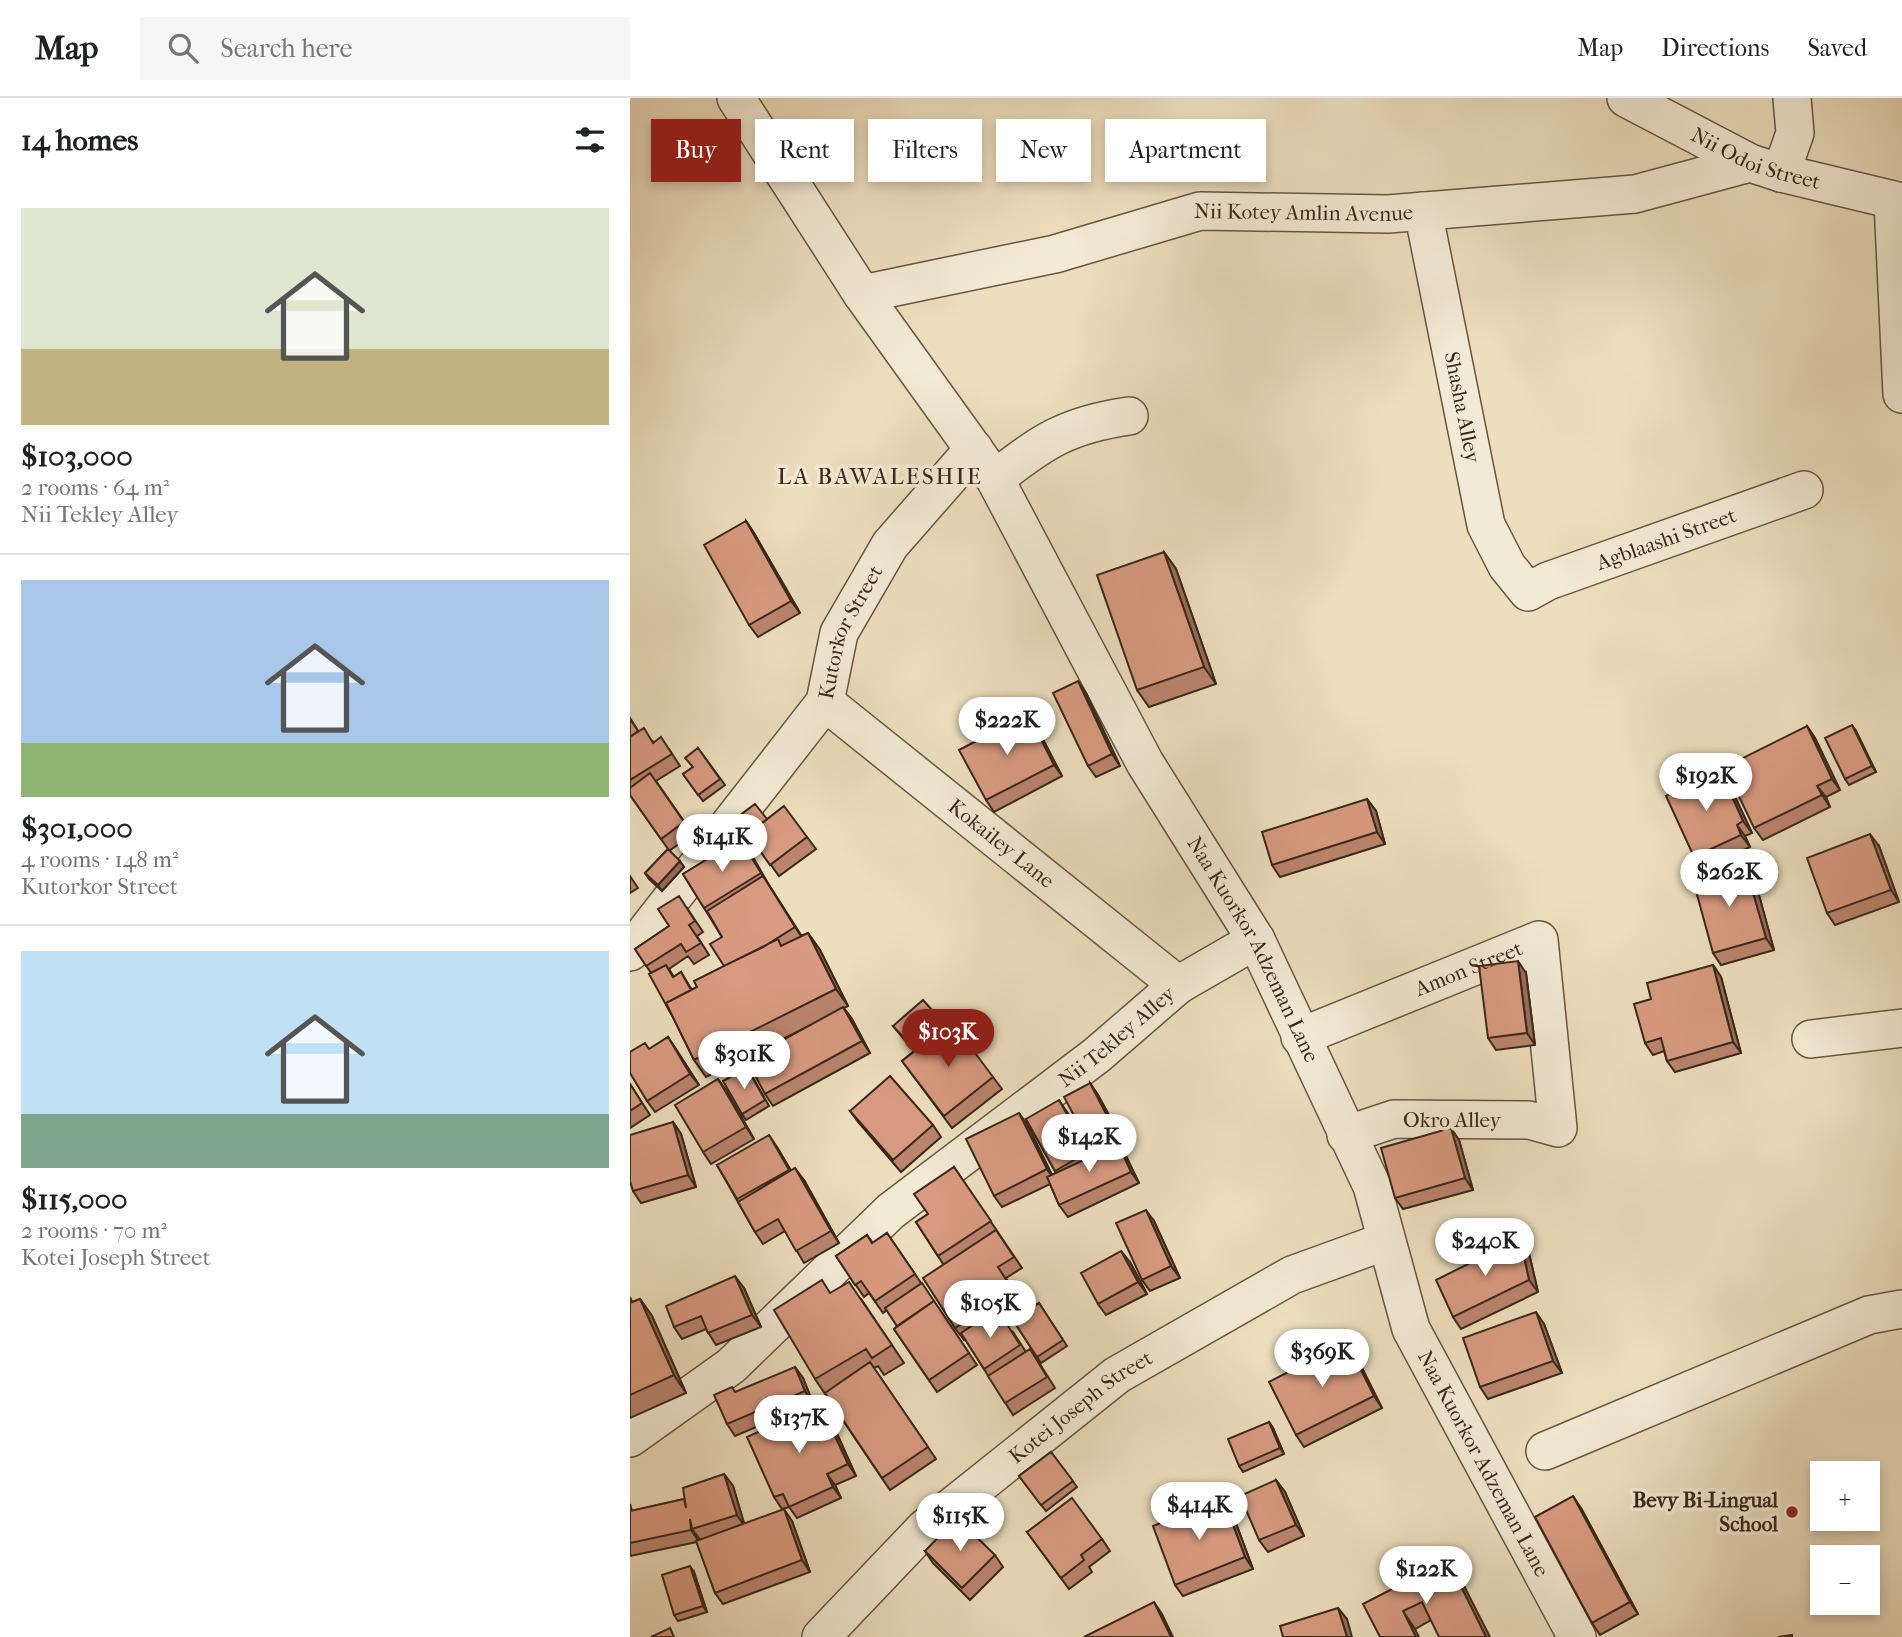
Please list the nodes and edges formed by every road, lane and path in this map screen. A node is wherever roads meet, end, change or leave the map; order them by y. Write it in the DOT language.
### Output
graph roads {
  1 [pos="736,98"];
  2 [pos="1626,98"];
  3 [pos="1792,98"];
  4 [pos="1766,168"];
  5 [pos="1897,202"];
  6 [pos="1423,211"];
  7 [pos="862,294"];
  8 [pos="1902,394"];
  9 [pos="1129,416"];
  10 [pos="974,449"];
  11 [pos="995,479"];
  12 [pos="1804,490"];
  13 [pos="1528,592"];
  14 [pos="825,702"];
  15 [pos="1256,940"];
  16 [pos="630,952"];
  17 [pos="1178,985"];
  18 [pos="1902,1028"];
  19 [pos="1300,1037"];
  20 [pos="1811,1039"];
  21 [pos="1558,1128"];
  22 [pos="1346,1135"];
  23 [pos="1386,1241"];
  24 [pos="1902,1308"];
  25 [pos="630,1438"];
  26 [pos="1545,1451"];
  27 [pos="821,1637"];
  28 [pos="1577,1637"];
  1 -- 7 [label="street, Naa Kuorkor Adzeman Lane"];
  2 -- 4 [label="street, Nii Odoi Street"];
  3 -- 4 [label="street"];
  4 -- 5 [label="street, Nii Odoi Street"];
  4 -- 6 [label="street, Nii Kotey Amlin Avenue"];
  5 -- 8 [label="street"];
  6 -- 7 [label="street, Nii Kotey Amlin Avenue"];
  6 -- 13 [label="street, Shasha Alley"];
  7 -- 10 [label="street, Naa Kuorkor Adzeman Lane"];
  9 -- 11 [label="street"];
  10 -- 11 [label="street, Naa Kuorkor Adzeman Lane"];
  10 -- 14 [label="street, Kutorkor Street"];
  11 -- 15 [label="street, Naa Kuorkor Adzeman Lane"];
  12 -- 13 [label="street, Agblaashi Street"];
  14 -- 16 [label="street, Kutorkor Street"];
  14 -- 17 [label="street, Kokailey Lane"];
  15 -- 17 [label="street, Nii Tekley Alley"];
  15 -- 19 [label="street, Naa Kuorkor Adzeman Lane"];
  17 -- 25 [label="street, Nii Tekley Alley"];
  18 -- 20 [label="street"];
  19 -- 21 [label="street, Amon Street"];
  19 -- 22 [label="street, Naa Kuorkor Adzeman Lane"];
  21 -- 22 [label="street, Okro Alley"];
  22 -- 23 [label="street, Naa Kuorkor Adzeman Lane"];
  23 -- 27 [label="street, Kotei Joseph Street"];
  23 -- 28 [label="street, Naa Kuorkor Adzeman Lane"];
  24 -- 26 [label="street"];
}
